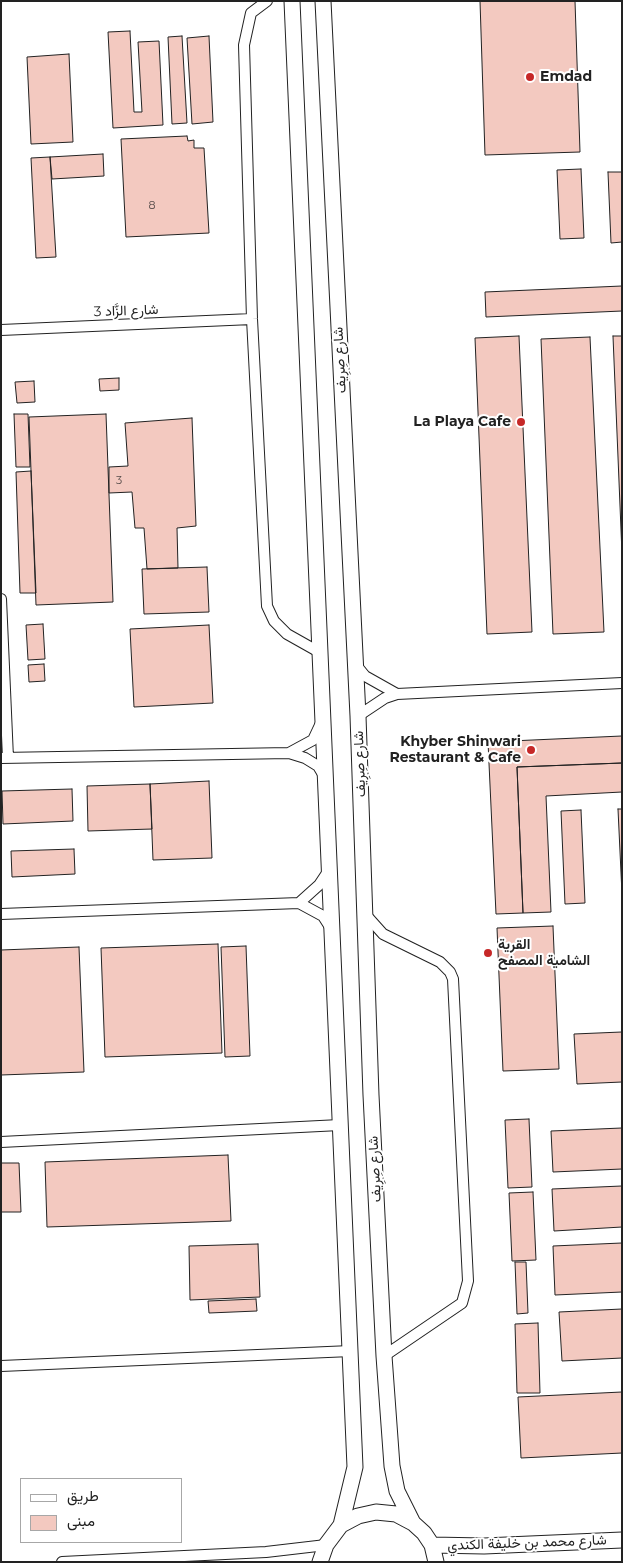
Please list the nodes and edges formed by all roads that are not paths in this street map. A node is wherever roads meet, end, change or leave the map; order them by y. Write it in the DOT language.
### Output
graph roads {
  1 [pos="267,1"];
  2 [pos="292,1"];
  3 [pos="323,1"];
  4 [pos="252,319"];
  5 [pos="1,330"];
  6 [pos="1,599"];
  7 [pos="319,652"];
  8 [pos="355,664"];
  9 [pos="622,683"];
  10 [pos="397,694"];
  11 [pos="358,716"];
  12 [pos="322,721"];
  13 [pos="289,753"];
  14 [pos="5,758"];
  15 [pos="325,777"];
  16 [pos="329,870"];
  17 [pos="299,903"];
  18 [pos="1,914"];
  19 [pos="366,915"];
  20 [pos="332,929"];
  21 [pos="340,1125"];
  22 [pos="1,1142"];
  23 [pos="351,1350"];
  24 [pos="384,1356"];
  25 [pos="1,1366"];
  26 [pos="413,1523"];
  27 [pos="341,1525"];
  28 [pos="622,1540"];
  29 [pos="326,1545"];
  30 [pos="432,1545"];
  31 [pos="62,1562"];
  32 [pos="320,1562"];
  33 [pos="436,1562"];
  1 -- 4 [label="street"];
  2 -- 7 [label="main road"];
  3 -- 8 [label="main road, شارع صِرِيف"];
  4 -- 5 [label="street, شارع الزَّاد 3"];
  4 -- 7 [label="street"];
  6 -- 14 [label="street"];
  7 -- 12 [label="main road"];
  8 -- 10 [label="street"];
  8 -- 11 [label="main road, شارع صِرِيف"];
  9 -- 10 [label="street"];
  10 -- 11 [label="street"];
  11 -- 19 [label="main road, شارع صِرِيف"];
  12 -- 13 [label="street"];
  12 -- 15 [label="main road"];
  13 -- 14 [label="street"];
  13 -- 15 [label="street"];
  15 -- 16 [label="main road"];
  16 -- 17 [label="street"];
  16 -- 20 [label="main road"];
  17 -- 18 [label="street"];
  17 -- 20 [label="street"];
  19 -- 24 [label="main road, شارع صِرِيف"];
  19 -- 24 [label="street"];
  20 -- 21 [label="main road"];
  21 -- 22 [label="street"];
  21 -- 23 [label="main road"];
  23 -- 25 [label="street"];
  23 -- 27 [label="main road"];
  24 -- 26 [label="main road, شارع صِرِيف"];
  26 -- 27 [label="main road"];
  26 -- 30 [label="main road"];
  27 -- 29 [label="main road"];
  28 -- 30 [label="main road, شارع محمد بن خليفة الكندي"];
  29 -- 31 [label="street"];
  29 -- 32 [label="main road"];
  30 -- 33 [label="main road"];
}
